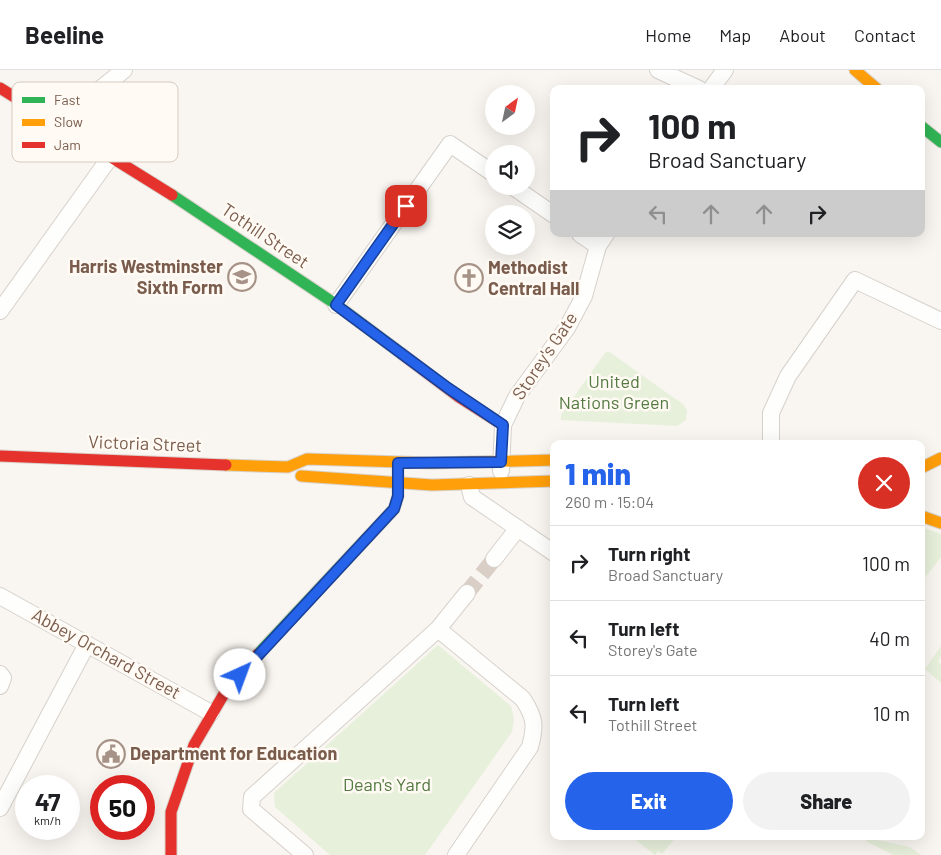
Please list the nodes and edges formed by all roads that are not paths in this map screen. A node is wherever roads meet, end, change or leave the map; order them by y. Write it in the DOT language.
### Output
graph roads {
  1 [pos="124,70"];
  2 [pos="658,70"];
  3 [pos="725,70"];
  4 [pos="855,70"];
  5 [pos="109,82"];
  6 [pos="690,85"];
  7 [pos="714,85"];
  8 [pos="872,85"];
  9 [pos="0,88"];
  10 [pos="12,95"];
  11 [pos="925,129"];
  12 [pos="941,142"];
  13 [pos="107,162"];
  14 [pos="120,162"];
  15 [pos="485,168"];
  16 [pos="525,195"];
  17 [pos="550,213"];
  18 [pos="602,240"];
  19 [pos="336,305"];
  20 [pos="0,311"];
  21 [pos="941,321"];
  22 [pos="503,425"];
  23 [pos="771,440"];
  24 [pos="0,456"];
  25 [pos="941,458"];
  26 [pos="550,460"];
  27 [pos="501,462"];
  28 [pos="398,463"];
  29 [pos="925,466"];
  30 [pos="288,467"];
  31 [pos="550,481"];
  32 [pos="500,482"];
  33 [pos="398,483"];
  34 [pos="469,485"];
  35 [pos="925,517"];
  36 [pos="938,522"];
  37 [pos="518,528"];
  38 [pos="550,550"];
  39 [pos="494,559"];
  40 [pos="467,593"];
  41 [pos="2,602"];
  42 [pos="438,629"];
  43 [pos="87,644"];
  44 [pos="0,674"];
  45 [pos="0,686"];
  46 [pos="211,713"];
  47 [pos="0,808"];
  48 [pos="171,855"];
  49 [pos="304,855"];
  50 [pos="456,855"];
  1 -- 5 [label="street"];
  2 -- 6 [label="street"];
  3 -- 7 [label="street"];
  4 -- 8 [label="main road"];
  9 -- 10 [label="main road, Tothill Street"];
  11 -- 12 [label="main road"];
  13 -- 20 [label="street"];
  14 -- 19 [label="main road, Tothill Street"];
  15 -- 19 [label="street"];
  16 -- 17 [label="street"];
  18 -- 22 [label="street, Storey's Gate"];
  19 -- 22 [label="main road, Tothill Street"];
  21 -- 23 [label="street"];
  22 -- 27 [label="street, Storey's Gate"];
  24 -- 30 [label="main road, Victoria Street"];
  25 -- 29 [label="main road"];
  26 -- 27 [label="main road, Victoria Street"];
  27 -- 28 [label="main road, Victoria Street"];
  27 -- 32 [label="street, Storey's Gate"];
  28 -- 30 [label="main road, Victoria Street"];
  28 -- 33 [label="main road"];
  30 -- 33 [label="main road, Victoria Street"];
  31 -- 32 [label="main road, Victoria Street"];
  32 -- 34 [label="main road, Victoria Street"];
  33 -- 34 [label="main road, Victoria Street"];
  33 -- 46 [label="main road"];
  34 -- 37 [label="street"];
  35 -- 36 [label="main road"];
  37 -- 38 [label="street"];
  37 -- 39 [label="street"];
  40 -- 42 [label="street"];
  41 -- 43 [label="street, Abbey Orchard Street"];
  42 -- 49 [label="street"];
  42 -- 50 [label="street"];
  43 -- 46 [label="street, Abbey Orchard Street"];
  43 -- 47 [label="street"];
  44 -- 45 [label="street"];
  46 -- 48 [label="main road"];
}
